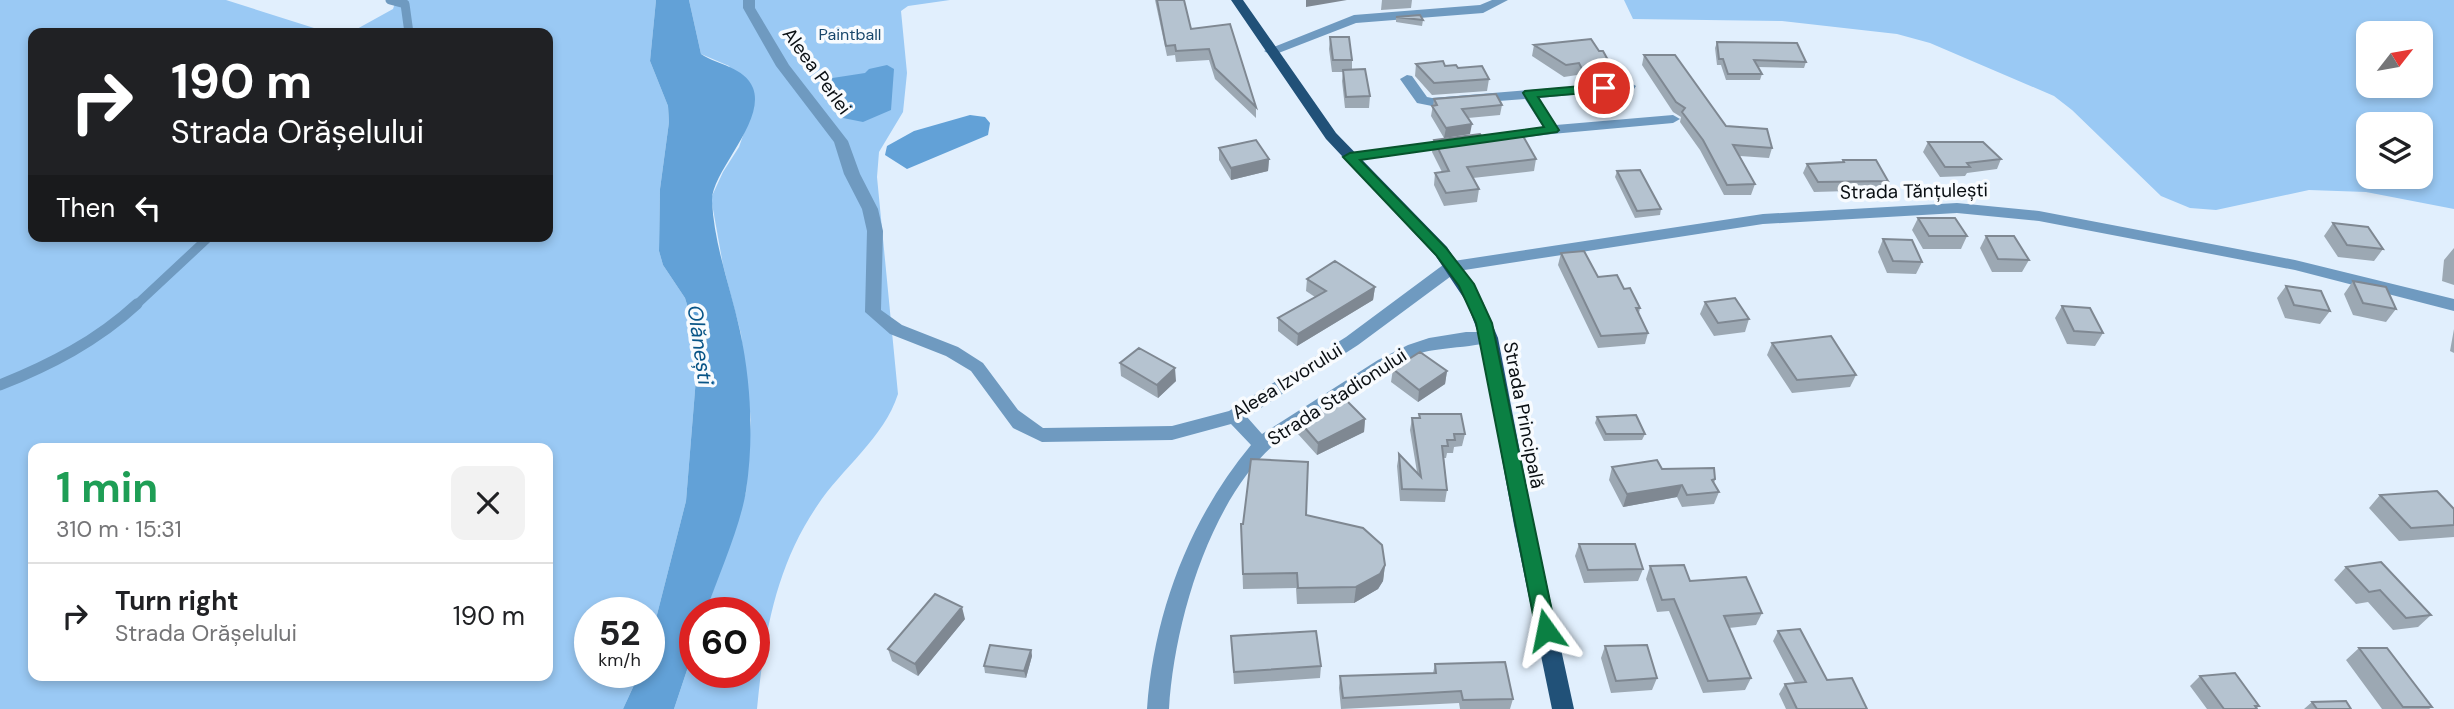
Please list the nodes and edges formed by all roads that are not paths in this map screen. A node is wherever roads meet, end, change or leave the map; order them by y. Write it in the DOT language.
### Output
graph roads {
  1 [pos="390,0"];
  2 [pos="749,0"];
  3 [pos="1237,0"];
  4 [pos="1502,0"];
  5 [pos="408,28"];
  6 [pos="1271,51"];
  7 [pos="1407,79"];
  8 [pos="1629,86"];
  9 [pos="1529,93"];
  10 [pos="1673,119"];
  11 [pos="1552,130"];
  12 [pos="1350,157"];
  13 [pos="204,242"];
  14 [pos="1453,266"];
  15 [pos="2454,305"];
  16 [pos="1489,338"];
  17 [pos="0,386"];
  18 [pos="1235,416"];
  19 [pos="1016,423"];
  20 [pos="1262,445"];
  21 [pos="1158,709"];
  22 [pos="1563,709"];
  1 -- 5 [label="lane"];
  2 -- 19 [label="street, Aleea Perlei"];
  3 -- 6 [label="main road, Strada Principală"];
  4 -- 6 [label="street"];
  6 -- 12 [label="main road, Strada Principală"];
  7 -- 9 [label="street"];
  8 -- 9 [label="street"];
  9 -- 11 [label="street"];
  10 -- 11 [label="street"];
  11 -- 12 [label="street"];
  12 -- 14 [label="main road, Strada Principală"];
  13 -- 17 [label="lane"];
  14 -- 15 [label="street, Strada Tănțulești"];
  14 -- 16 [label="main road, Strada Principală"];
  14 -- 18 [label="street, Aleea Izvorului"];
  16 -- 20 [label="street, Strada Stadionului"];
  16 -- 22 [label="main road, Strada Principală"];
  18 -- 19 [label="street, Aleea Izvorului"];
  18 -- 20 [label="street"];
  20 -- 21 [label="street, Strada Stadionului"];
}
